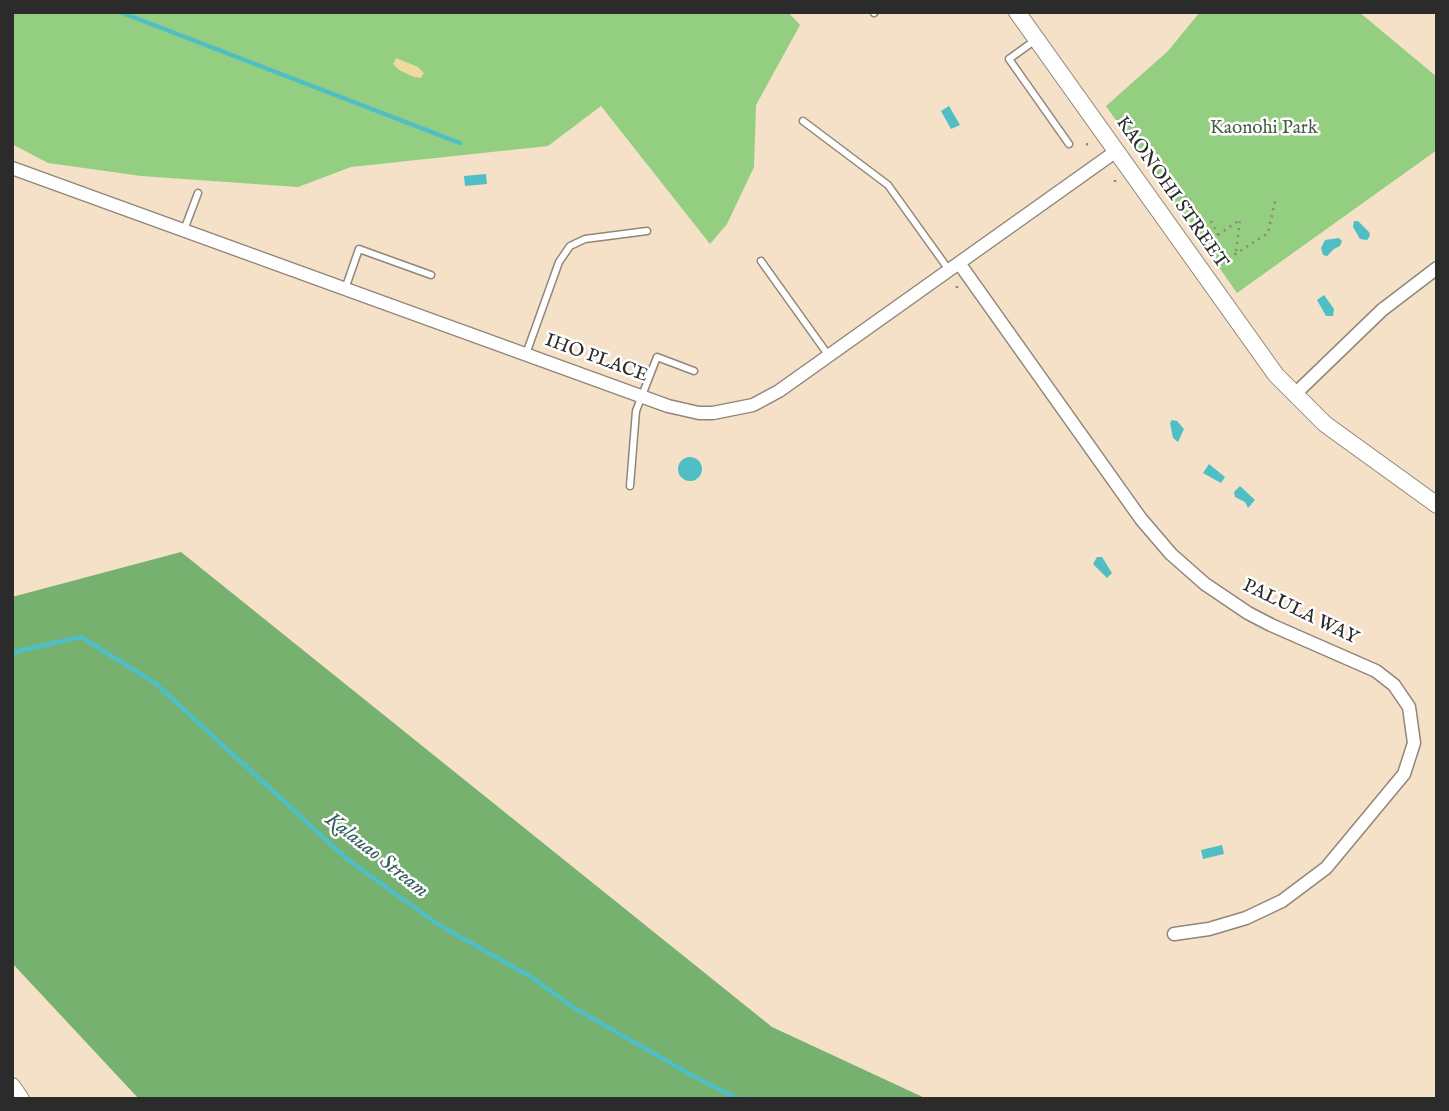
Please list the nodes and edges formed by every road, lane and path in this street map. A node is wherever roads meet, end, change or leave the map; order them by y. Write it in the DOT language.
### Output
graph roads {
  1 [pos="1017,12"];
  2 [pos="1036,40"];
  3 [pos="803,121"];
  4 [pos="1069,145"];
  5 [pos="1115,152"];
  6 [pos="12,168"];
  7 [pos="1175,185"];
  8 [pos="198,193"];
  9 [pos="1167,196"];
  10 [pos="1191,199"];
  11 [pos="1275,201"];
  12 [pos="1211,221"];
  13 [pos="184,231"];
  14 [pos="647,231"];
  15 [pos="1218,235"];
  16 [pos="1211,250"];
  17 [pos="1236,253"];
  18 [pos="1209,256"];
  19 [pos="761,261"];
  20 [pos="1217,266"];
  21 [pos="954,267"];
  22 [pos="1437,268"];
  23 [pos="431,275"];
  24 [pos="345,289"];
  25 [pos="526,355"];
  26 [pos="829,356"];
  27 [pos="694,370"];
  28 [pos="1294,395"];
  29 [pos="642,397"];
  30 [pos="630,486"];
  31 [pos="1437,505"];
  32 [pos="1174,934"];
  33 [pos="12,1086"];
  34 [pos="21,1099"];
  1 -- 2 [label="street, KAONOHI STREET"];
  2 -- 4 [label="lane"];
  2 -- 5 [label="street, KAONOHI STREET"];
  3 -- 21 [label="lane"];
  5 -- 21 [label="street, IHO PLACE"];
  5 -- 28 [label="street, KAONOHI STREET"];
  6 -- 13 [label="street, IHO PLACE"];
  7 -- 9 [label="path"];
  8 -- 13 [label="lane"];
  10 -- 16 [label="path"];
  11 -- 17 [label="path"];
  12 -- 15 [label="path"];
  13 -- 24 [label="street, IHO PLACE"];
  14 -- 25 [label="lane"];
  15 -- 16 [label="path"];
  15 -- 17 [label="path"];
  16 -- 18 [label="path"];
  17 -- 20 [label="path"];
  19 -- 26 [label="lane"];
  21 -- 26 [label="street, IHO PLACE"];
  21 -- 32 [label="street, PALULA WAY"];
  22 -- 28 [label="street"];
  23 -- 24 [label="lane"];
  24 -- 25 [label="street, IHO PLACE"];
  25 -- 29 [label="street, IHO PLACE"];
  26 -- 29 [label="street, IHO PLACE"];
  27 -- 29 [label="lane"];
  28 -- 31 [label="street, KAONOHI STREET"];
  29 -- 30 [label="lane"];
  33 -- 34 [label="street"];
}
